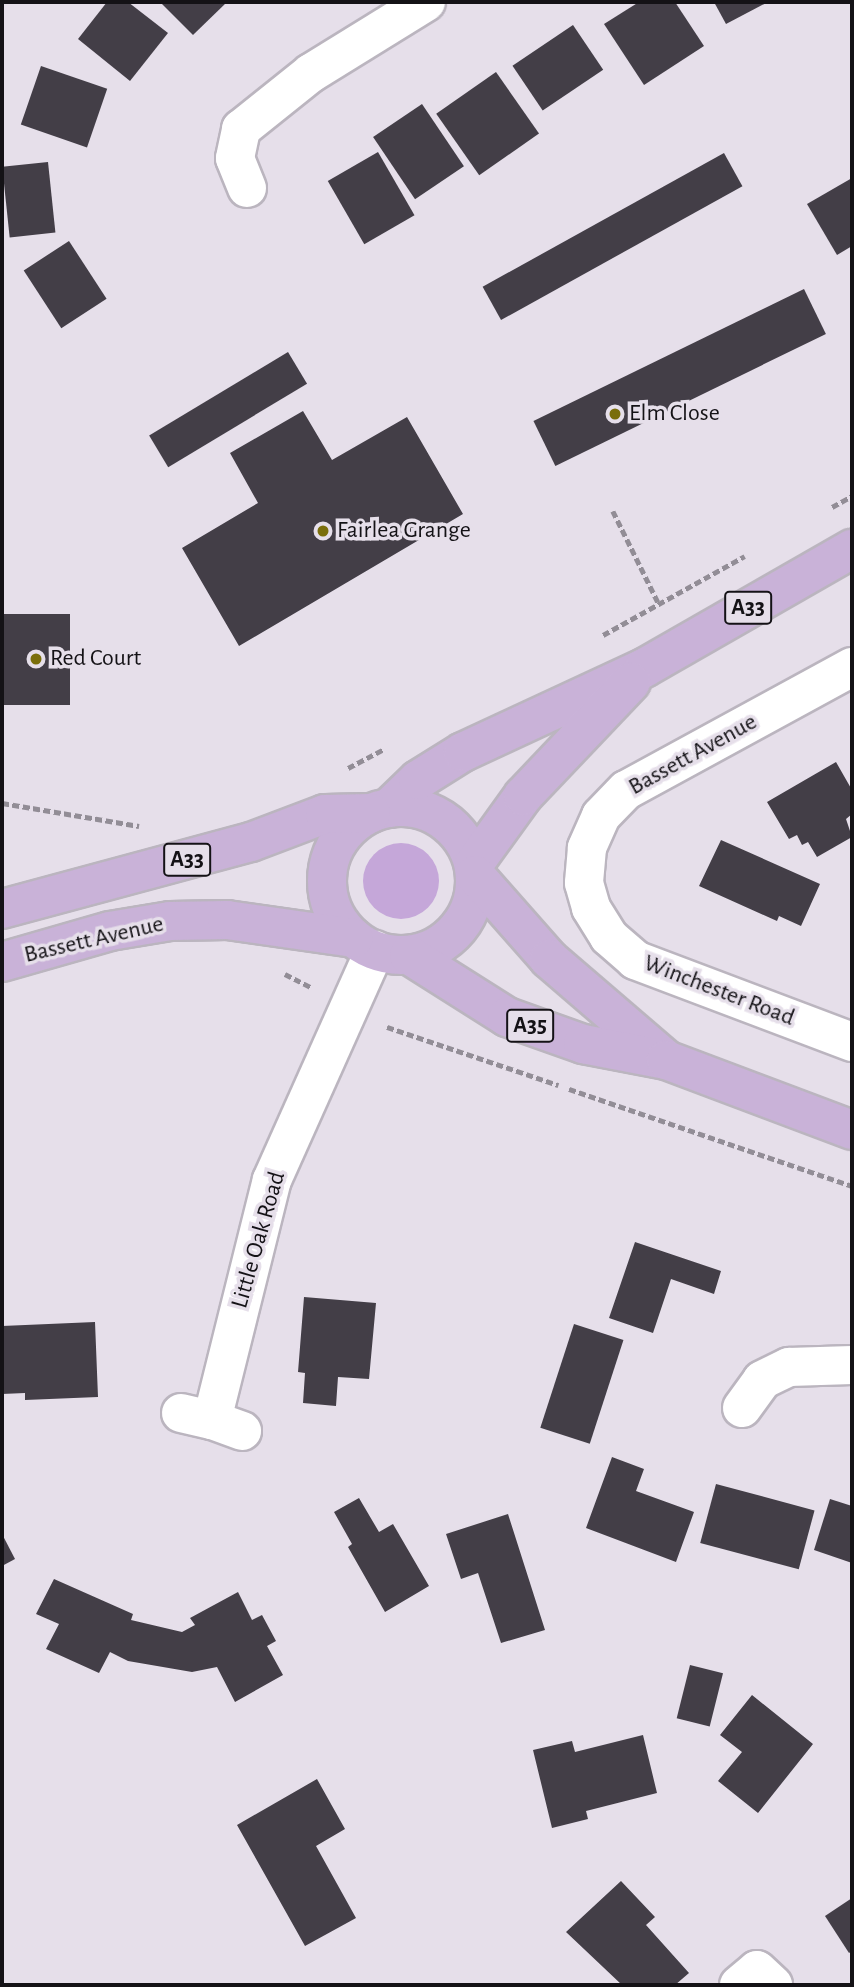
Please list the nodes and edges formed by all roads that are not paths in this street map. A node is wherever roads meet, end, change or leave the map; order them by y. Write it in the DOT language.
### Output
graph roads {
  1 [pos="426,2"];
  2 [pos="247,188"];
  3 [pos="852,549"];
  4 [pos="852,667"];
  5 [pos="644,668"];
  6 [pos="380,811"];
  7 [pos="474,869"];
  8 [pos="584,883"];
  9 [pos="2,909"];
  10 [pos="379,947"];
  11 [pos="2,962"];
  12 [pos="852,1042"];
  13 [pos="666,1060"];
  14 [pos="852,1130"];
  15 [pos="852,1365"];
  16 [pos="742,1408"];
  17 [pos="212,1421"];
  18 [pos="739,1985"];
  19 [pos="773,1985"];
  1 -- 2 [label="street"];
  3 -- 5 [label="main road, A33"];
  4 -- 8 [label="street, Bassett Avenue"];
  5 -- 6 [label="main road, A33"];
  5 -- 7 [label="main road, A33"];
  6 -- 7 [label="main road"];
  6 -- 9 [label="main road, A33"];
  6 -- 10 [label="main road"];
  7 -- 10 [label="main road"];
  7 -- 13 [label="main road, A35"];
  8 -- 12 [label="street, Winchester Road"];
  10 -- 11 [label="main road, Bassett Avenue"];
  10 -- 13 [label="main road, A35"];
  10 -- 17 [label="street, Little Oak Road"];
  13 -- 14 [label="main road, A35"];
  15 -- 16 [label="street"];
  18 -- 19 [label="street"];
}
